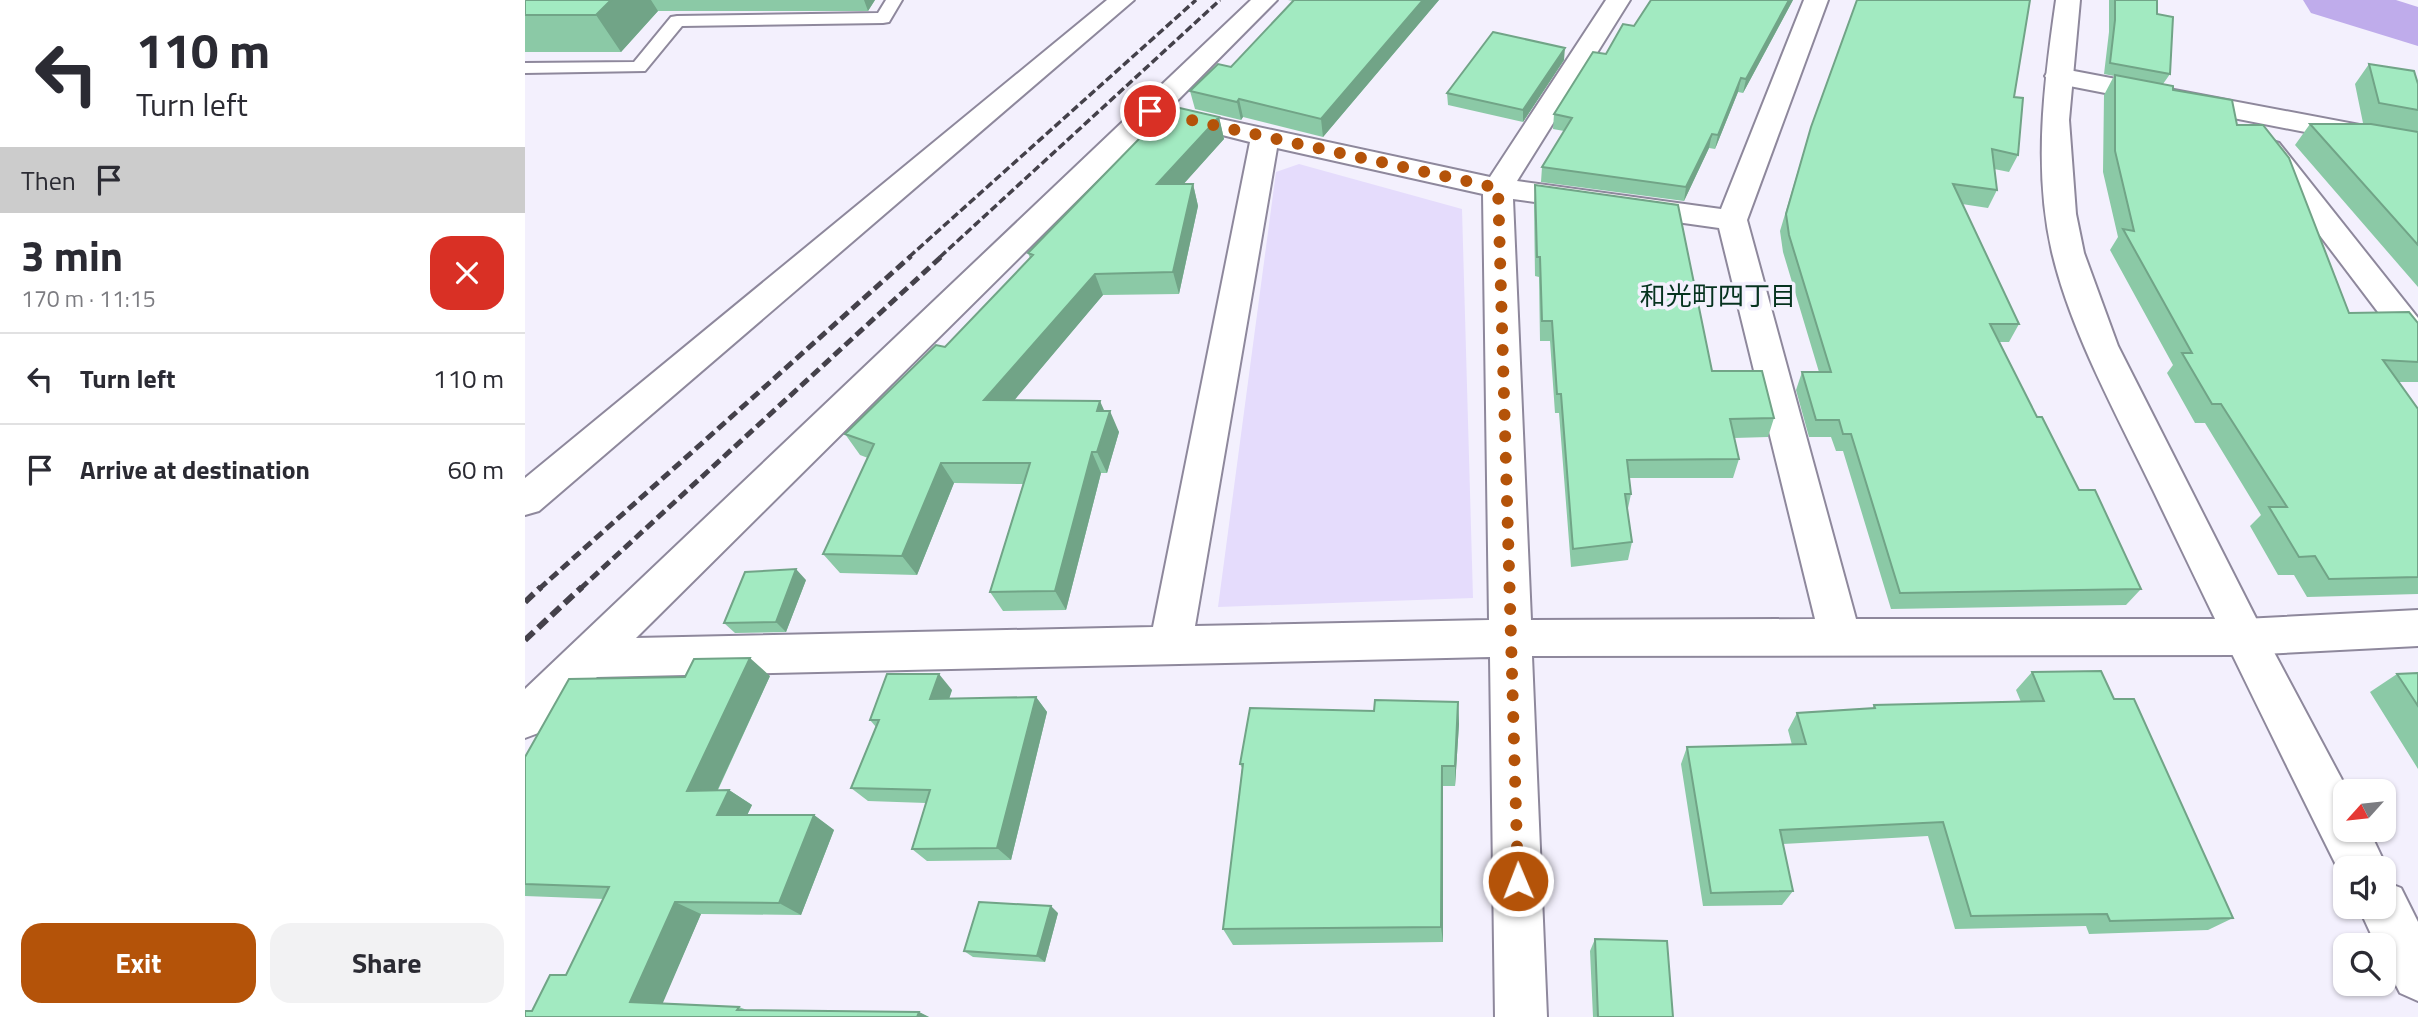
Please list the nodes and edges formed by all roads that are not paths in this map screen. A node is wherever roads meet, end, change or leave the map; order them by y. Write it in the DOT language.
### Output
graph roads {
  1 [pos="894,0"];
  2 [pos="1122,0"];
  3 [pos="1265,0"];
  4 [pos="1618,0"];
  5 [pos="1816,0"];
  6 [pos="2068,0"];
  7 [pos="525,68"];
  8 [pos="2058,76"];
  9 [pos="2238,108"];
  10 [pos="1150,111"];
  11 [pos="1265,137"];
  12 [pos="2418,145"];
  13 [pos="1498,188"];
  14 [pos="1732,220"];
  15 [pos="2418,341"];
  16 [pos="525,500"];
  17 [pos="2418,628"];
  18 [pos="1840,636"];
  19 [pos="2244,637"];
  20 [pos="1512,638"];
  21 [pos="1170,646"];
  22 [pos="586,658"];
  23 [pos="525,718"];
  24 [pos="2357,856"];
  25 [pos="2390,919"];
  26 [pos="2418,975"];
  27 [pos="1521,1017"];
  1 -- 7 [label="lane"];
  2 -- 16 [label="street"];
  3 -- 10 [label="street"];
  4 -- 13 [label="street"];
  5 -- 14 [label="street"];
  6 -- 8 [label="street"];
  8 -- 9 [label="street"];
  8 -- 19 [label="street"];
  9 -- 12 [label="street"];
  9 -- 15 [label="street"];
  10 -- 11 [label="street"];
  10 -- 22 [label="street"];
  11 -- 13 [label="street"];
  11 -- 21 [label="street"];
  13 -- 14 [label="street"];
  13 -- 20 [label="street"];
  14 -- 18 [label="street"];
  17 -- 19 [label="street"];
  18 -- 19 [label="street"];
  18 -- 20 [label="street"];
  19 -- 24 [label="street"];
  20 -- 21 [label="street"];
  20 -- 27 [label="street"];
  21 -- 22 [label="street"];
  22 -- 23 [label="street"];
  25 -- 26 [label="street"];
}
